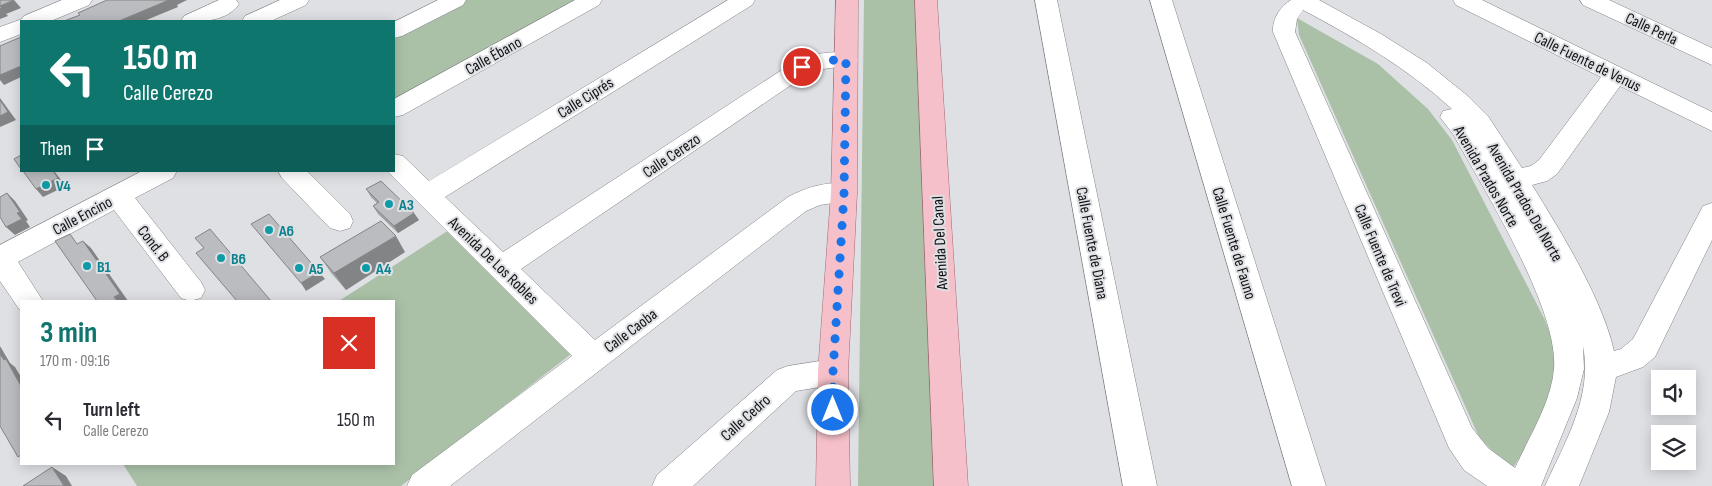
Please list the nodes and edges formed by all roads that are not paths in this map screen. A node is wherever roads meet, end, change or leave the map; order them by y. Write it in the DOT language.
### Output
graph roads {
  1 [pos="81,0"];
  2 [pos="298,0"];
  3 [pos="455,0"];
  4 [pos="591,0"];
  5 [pos="744,0"];
  6 [pos="847,0"];
  7 [pos="926,0"];
  8 [pos="1046,0"];
  9 [pos="1161,0"];
  10 [pos="1464,0"];
  11 [pos="1591,0"];
  12 [pos="1634,0"];
  13 [pos="226,2"];
  14 [pos="1292,2"];
  15 [pos="34,20"];
  16 [pos="194,20"];
  17 [pos="245,20"];
  18 [pos="255,20"];
  19 [pos="20,26"];
  20 [pos="395,30"];
  21 [pos="1662,33"];
  22 [pos="0,35"];
  23 [pos="1712,57"];
  24 [pos="846,60"];
  25 [pos="1616,74"];
  26 [pos="395,109"];
  27 [pos="1712,122"];
  28 [pos="395,164"];
  29 [pos="162,172"];
  30 [pos="292,172"];
  31 [pos="1515,179"];
  32 [pos="844,194"];
  33 [pos="427,195"];
  34 [pos="118,196"];
  35 [pos="1712,213"];
  36 [pos="340,220"];
  37 [pos="1516,224"];
  38 [pos="1542,224"];
  39 [pos="0,258"];
  40 [pos="503,267"];
  41 [pos="190,290"];
  42 [pos="28,300"];
  43 [pos="593,357"];
  44 [pos="1601,369"];
  45 [pos="833,372"];
  46 [pos="424,486"];
  47 [pos="669,486"];
  48 [pos="832,486"];
  49 [pos="951,486"];
  50 [pos="1140,486"];
  51 [pos="1309,486"];
  52 [pos="1514,486"];
  53 [pos="1524,486"];
  54 [pos="1562,486"];
  1 -- 15 [label="street"];
  2 -- 18 [label="street"];
  3 -- 20 [label="street"];
  4 -- 26 [label="street, Calle Ébano"];
  5 -- 33 [label="street, Calle Ciprés"];
  6 -- 24 [label="main road"];
  7 -- 49 [label="main road, Avenida Del Canal"];
  8 -- 50 [label="street, Calle Fuente de Diana"];
  9 -- 51 [label="street, Calle Fuente de Fauno"];
  10 -- 25 [label="street, Calle Fuente de Venus"];
  11 -- 21 [label="street, Calle Perla"];
  12 -- 21 [label="street"];
  13 -- 16 [label="street"];
  13 -- 17 [label="street"];
  14 -- 31 [label="street, Avenida Prados Del Norte"];
  14 -- 37 [label="street, Avenida Prados Norte"];
  14 -- 52 [label="street, Calle Fuente de Trevi"];
  19 -- 22 [label="street"];
  21 -- 23 [label="street, Calle Perla"];
  24 -- 32 [label="main road"];
  24 -- 40 [label="street, Calle Cerezo"];
  25 -- 27 [label="street, Calle Fuente de Venus"];
  25 -- 31 [label="street"];
  28 -- 33 [label="street, Avenida De Los Robles"];
  29 -- 34 [label="street, Calle Encino"];
  30 -- 36 [label="street"];
  31 -- 38 [label="street, Avenida Prados Del Norte"];
  32 -- 43 [label="street, Calle Caoba"];
  32 -- 45 [label="main road"];
  33 -- 40 [label="street, Avenida De Los Robles"];
  34 -- 39 [label="street, Calle Encino"];
  34 -- 41 [label="street, Cond. B"];
  35 -- 44 [label="street"];
  37 -- 38 [label="street"];
  37 -- 53 [label="street, Avenida Prados Norte"];
  38 -- 44 [label="street, Avenida Prados Del Norte"];
  39 -- 42 [label="street"];
  40 -- 43 [label="street, Avenida De Los Robles"];
  43 -- 46 [label="street, Calle Caoba"];
  44 -- 54 [label="street, Avenida Prados Del Norte"];
  45 -- 47 [label="street, Calle Cedro"];
  45 -- 48 [label="main road"];
}
